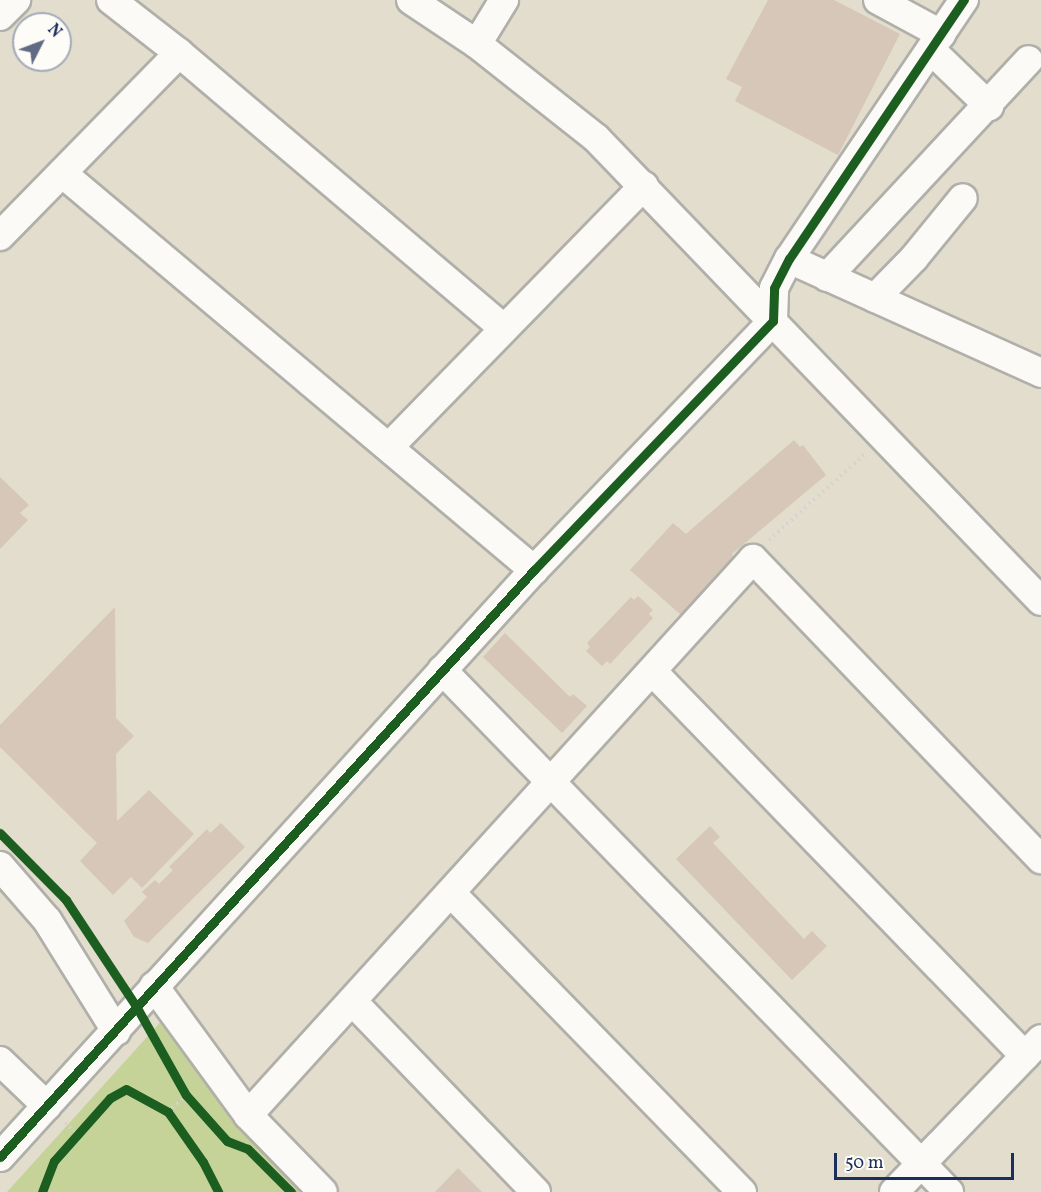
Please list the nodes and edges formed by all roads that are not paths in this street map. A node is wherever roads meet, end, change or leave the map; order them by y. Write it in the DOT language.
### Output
graph roads {
  1 [pos="16,0"];
  2 [pos="111,0"];
  3 [pos="411,0"];
  4 [pos="504,0"];
  5 [pos="878,0"];
  6 [pos="964,0"];
  7 [pos="0,16"];
  8 [pos="936,42"];
  9 [pos="477,44"];
  10 [pos="179,53"];
  11 [pos="1029,60"];
  12 [pos="989,106"];
  13 [pos="62,173"];
  14 [pos="644,186"];
  15 [pos="963,198"];
  16 [pos="0,236"];
  17 [pos="789,259"];
  18 [pos="827,277"];
  19 [pos="875,298"];
  20 [pos="773,321"];
  21 [pos="504,329"];
  22 [pos="1041,373"];
  23 [pos="389,447"];
  24 [pos="534,570"];
  25 [pos="1041,601"];
  26 [pos="442,670"];
  27 [pos="651,671"];
  28 [pos="550,784"];
  29 [pos="1041,859"];
  30 [pos="0,866"];
  31 [pos="452,894"];
  32 [pos="154,986"];
  33 [pos="353,1002"];
  34 [pos="116,1031"];
  35 [pos="1033,1048"];
  36 [pos="0,1061"];
  37 [pos="55,1113"];
  38 [pos="248,1115"];
  39 [pos="0,1157"];
  40 [pos="921,1164"];
  41 [pos="323,1192"];
  42 [pos="536,1192"];
  43 [pos="742,1192"];
  44 [pos="894,1192"];
  45 [pos="949,1192"];
  1 -- 7 [label="street"];
  2 -- 10 [label="street"];
  3 -- 9 [label="street"];
  4 -- 9 [label="street"];
  5 -- 8 [label="street"];
  6 -- 8 [label="street"];
  8 -- 12 [label="street"];
  8 -- 17 [label="street"];
  9 -- 14 [label="street"];
  10 -- 13 [label="street"];
  10 -- 21 [label="street"];
  11 -- 12 [label="street"];
  12 -- 18 [label="street"];
  13 -- 16 [label="street"];
  13 -- 23 [label="street"];
  14 -- 20 [label="street"];
  14 -- 21 [label="street"];
  15 -- 19 [label="street"];
  17 -- 18 [label="street"];
  17 -- 20 [label="street"];
  18 -- 19 [label="street"];
  19 -- 22 [label="street"];
  20 -- 24 [label="street"];
  20 -- 25 [label="street"];
  21 -- 23 [label="street"];
  23 -- 24 [label="street"];
  24 -- 26 [label="street"];
  26 -- 28 [label="street"];
  26 -- 32 [label="street"];
  27 -- 28 [label="street"];
  27 -- 29 [label="street"];
  27 -- 35 [label="street"];
  28 -- 31 [label="street"];
  28 -- 40 [label="street"];
  30 -- 34 [label="street"];
  31 -- 33 [label="street"];
  31 -- 43 [label="street"];
  32 -- 34 [label="street"];
  32 -- 38 [label="street"];
  33 -- 38 [label="street"];
  33 -- 42 [label="street"];
  34 -- 37 [label="street"];
  35 -- 40 [label="street"];
  36 -- 37 [label="street"];
  37 -- 39 [label="street"];
  38 -- 41 [label="street"];
  40 -- 44 [label="street"];
  40 -- 45 [label="street"];
}
